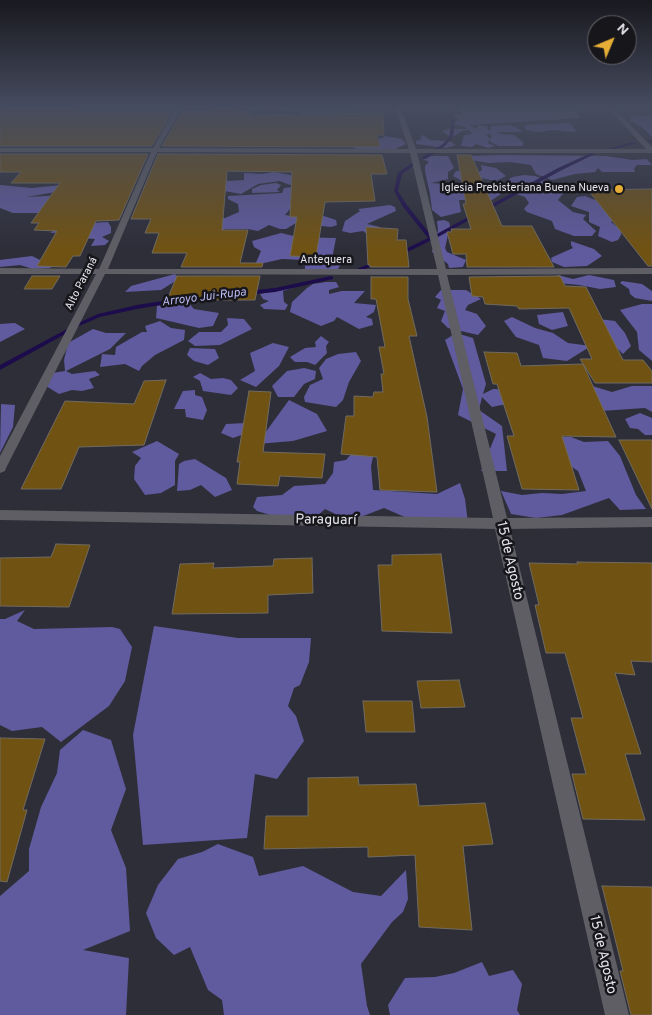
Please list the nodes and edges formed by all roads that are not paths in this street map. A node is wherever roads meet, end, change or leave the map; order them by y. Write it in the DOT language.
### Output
graph roads {
  1 [pos="153,155"];
  2 [pos="421,155"];
  3 [pos="0,271"];
  4 [pos="102,271"];
  5 [pos="652,271"];
  6 [pos="442,272"];
  7 [pos="0,468"];
  8 [pos="0,515"];
  9 [pos="652,522"];
  10 [pos="501,524"];
  11 [pos="616,1015"];
  1 -- 4 [label="street, Alto Paraná"];
  2 -- 6 [label="street, 15 de Agosto"];
  3 -- 4 [label="street, Antequera"];
  4 -- 6 [label="street, Antequera"];
  4 -- 7 [label="street, Alto Paraná"];
  5 -- 6 [label="street, Antequera"];
  6 -- 10 [label="street, 15 de Agosto"];
  8 -- 10 [label="street, Paraguarí"];
  9 -- 10 [label="street, Paraguarí"];
  10 -- 11 [label="street, 15 de Agosto"];
}
